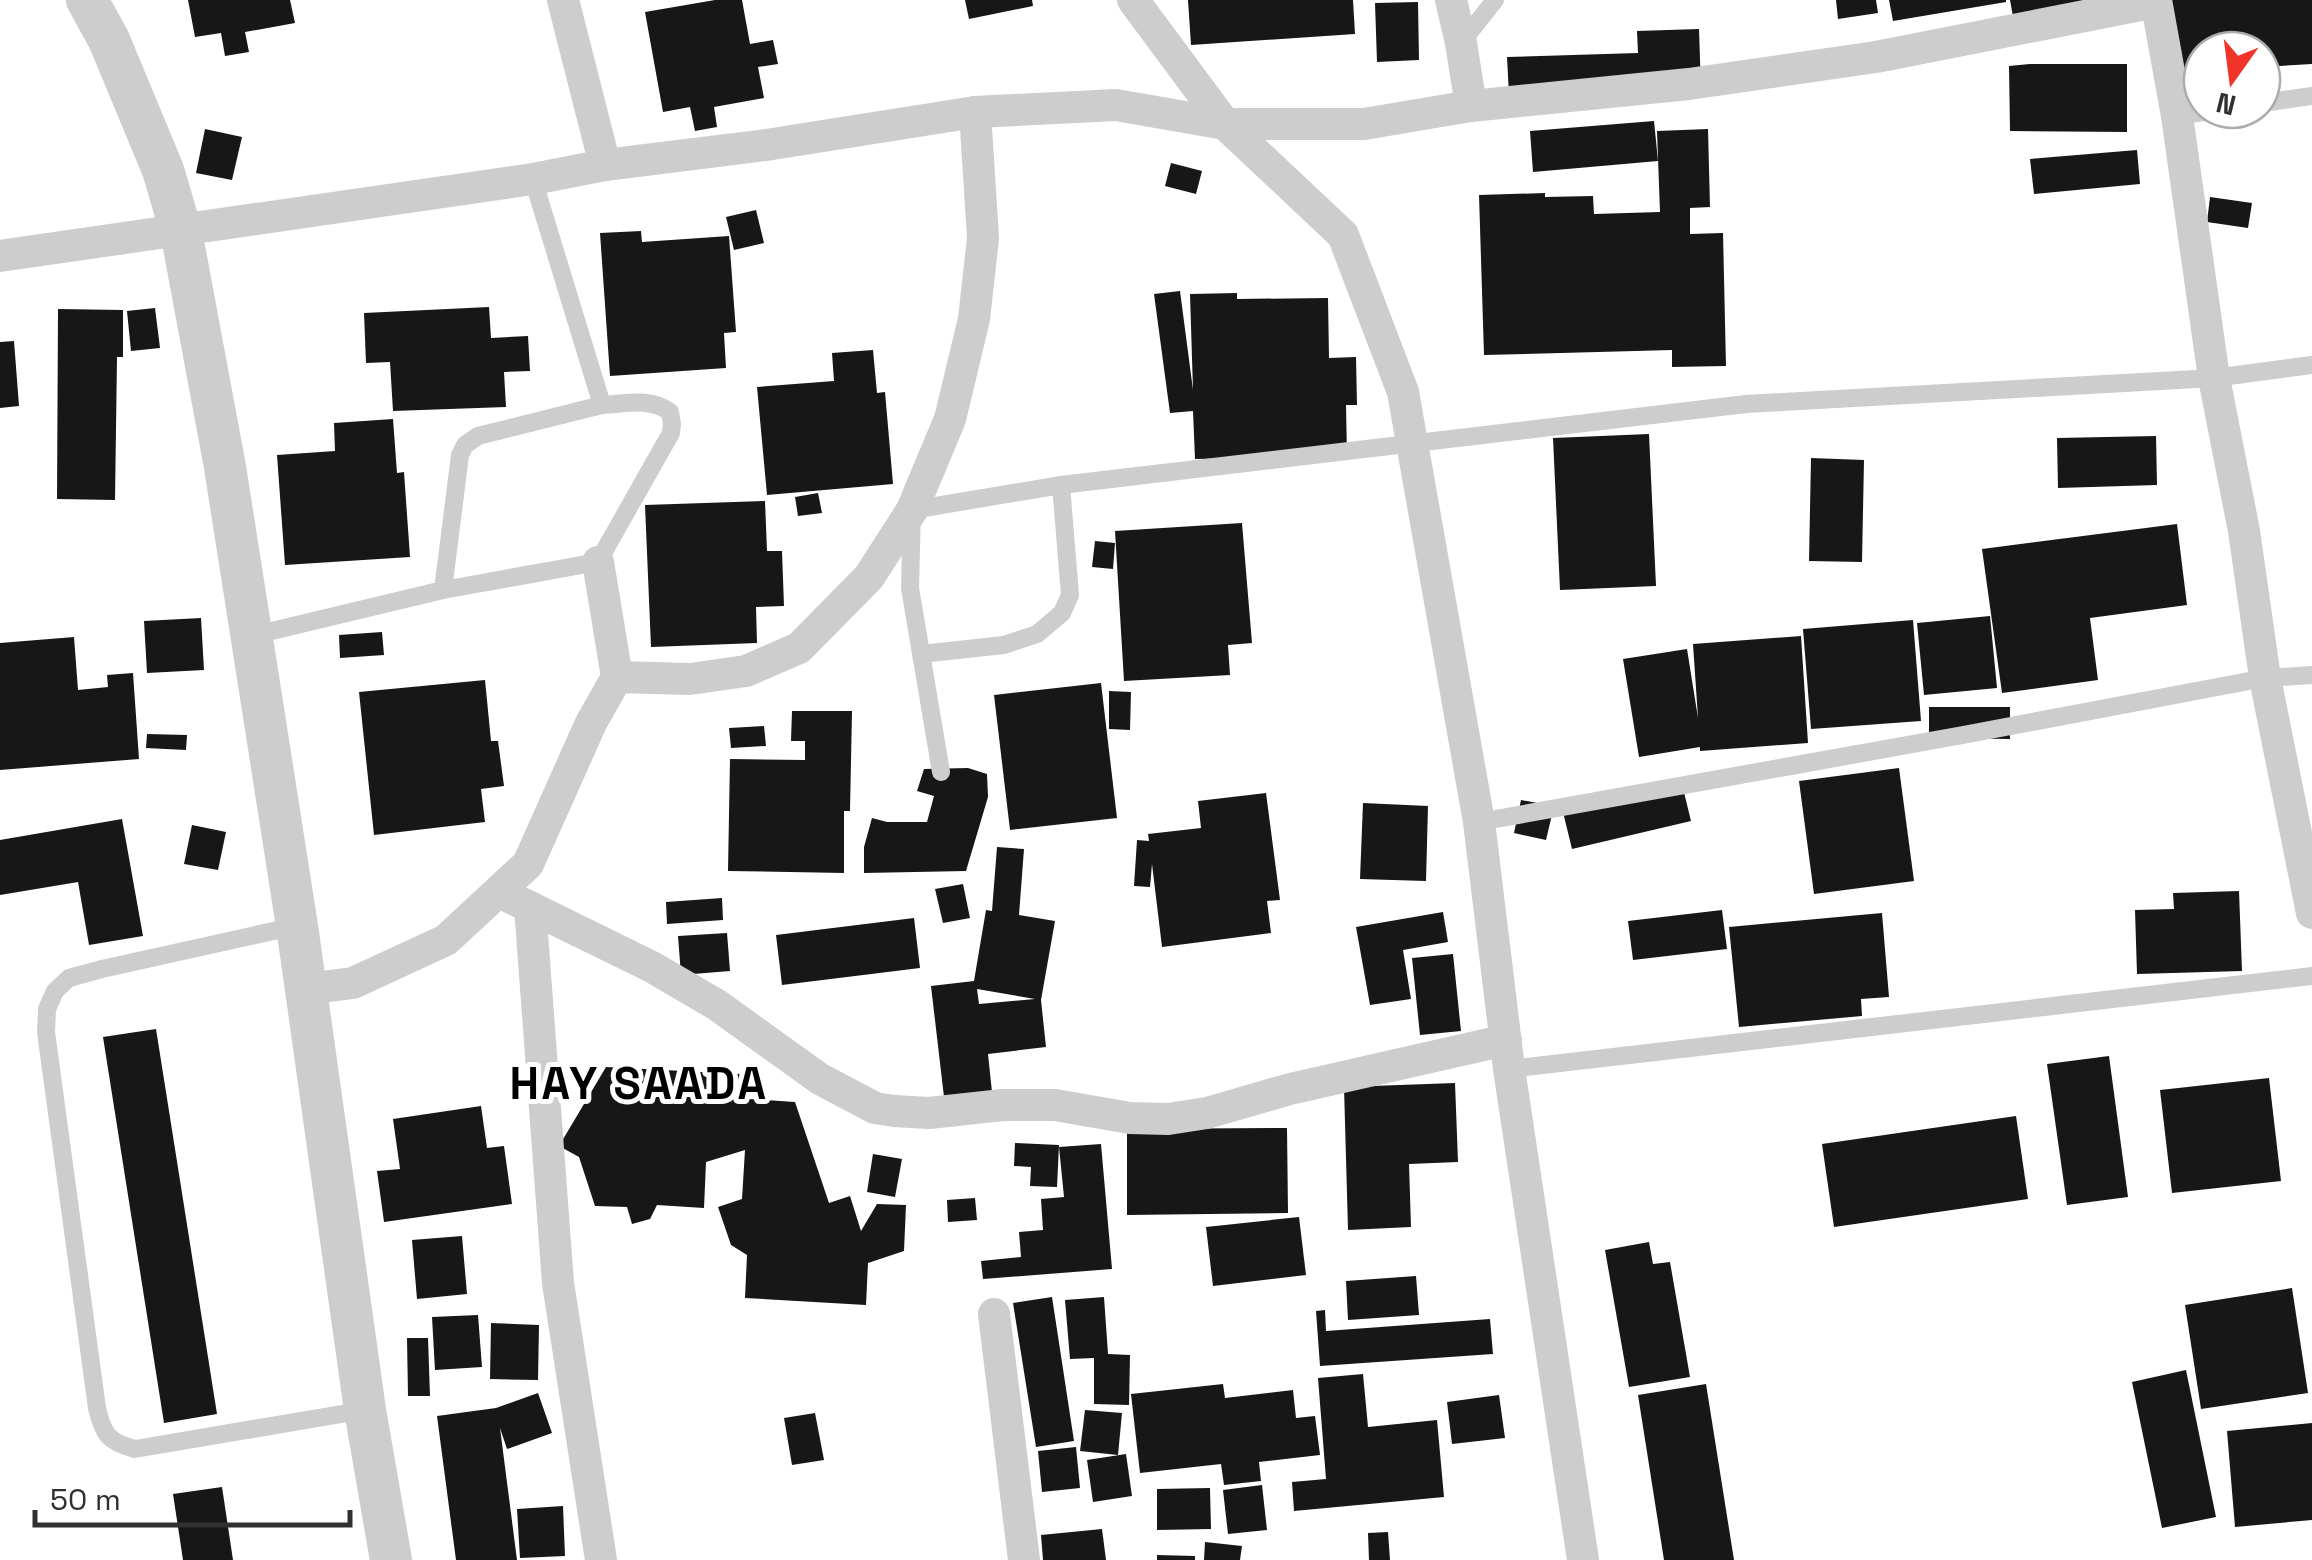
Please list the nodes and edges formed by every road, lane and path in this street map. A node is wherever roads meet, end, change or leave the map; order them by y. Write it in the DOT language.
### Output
graph roads {
  1 [pos="87,0"];
  2 [pos="563,0"];
  3 [pos="1133,0"];
  4 [pos="1451,0"];
  5 [pos="1495,0"];
  6 [pos="2156,1"];
  7 [pos="1461,43"];
  8 [pos="2312,96"];
  9 [pos="2282,100"];
  10 [pos="1471,106"];
  11 [pos="975,112"];
  12 [pos="2182,115"];
  13 [pos="2177,116"];
  14 [pos="1225,124"];
  15 [pos="605,165"];
  16 [pos="533,178"];
  17 [pos="180,232"];
  18 [pos="0,256"];
  19 [pos="2312,365"];
  20 [pos="2214,378"];
  21 [pos="602,406"];
  22 [pos="1411,444"];
  23 [pos="1061,485"];
  24 [pos="912,510"];
  25 [pos="598,562"];
  26 [pos="443,590"];
  27 [pos="251,636"];
  28 [pos="922,654"];
  29 [pos="2312,676"];
  30 [pos="618,677"];
  31 [pos="2264,678"];
  32 [pos="941,772"];
  33 [pos="1480,822"];
  34 [pos="499,892"];
  35 [pos="530,906"];
  36 [pos="2312,913"];
  37 [pos="297,926"];
  38 [pos="2312,976"];
  39 [pos="306,989"];
  40 [pos="1508,1054"];
  41 [pos="994,1314"];
  42 [pos="366,1410"];
  43 [pos="391,1560"];
  44 [pos="601,1560"];
  45 [pos="1024,1560"];
  46 [pos="1583,1560"];
  1 -- 17 [label="street"];
  2 -- 15 [label="street"];
  3 -- 14 [label="street"];
  4 -- 7 [label="street"];
  5 -- 7 [label="lane"];
  6 -- 10 [label="street"];
  6 -- 13 [label="street"];
  7 -- 10 [label="street"];
  8 -- 9 [label="lane"];
  10 -- 14 [label="street"];
  11 -- 14 [label="street"];
  11 -- 15 [label="street"];
  11 -- 24 [label="street"];
  12 -- 13 [label="lane"];
  13 -- 20 [label="street"];
  14 -- 22 [label="street"];
  15 -- 16 [label="street"];
  16 -- 17 [label="street"];
  16 -- 21 [label="lane"];
  17 -- 18 [label="street"];
  17 -- 27 [label="street"];
  19 -- 20 [label="lane"];
  20 -- 22 [label="lane"];
  20 -- 31 [label="street"];
  21 -- 25 [label="lane"];
  21 -- 26 [label="lane"];
  22 -- 23 [label="lane"];
  22 -- 33 [label="street"];
  23 -- 24 [label="lane"];
  23 -- 28 [label="lane"];
  24 -- 28 [label="lane"];
  24 -- 30 [label="street"];
  25 -- 26 [label="lane"];
  25 -- 30 [label="street"];
  26 -- 27 [label="lane"];
  27 -- 37 [label="street"];
  28 -- 32 [label="lane"];
  29 -- 31 [label="lane"];
  30 -- 34 [label="street"];
  31 -- 33 [label="lane"];
  31 -- 36 [label="street"];
  33 -- 40 [label="street"];
  34 -- 35 [label="street"];
  34 -- 39 [label="street"];
  35 -- 40 [label="street"];
  35 -- 44 [label="street"];
  37 -- 39 [label="street"];
  37 -- 42 [label="lane"];
  38 -- 40 [label="lane"];
  39 -- 42 [label="street"];
  40 -- 46 [label="street"];
  41 -- 45 [label="street"];
  42 -- 43 [label="street"];
}
